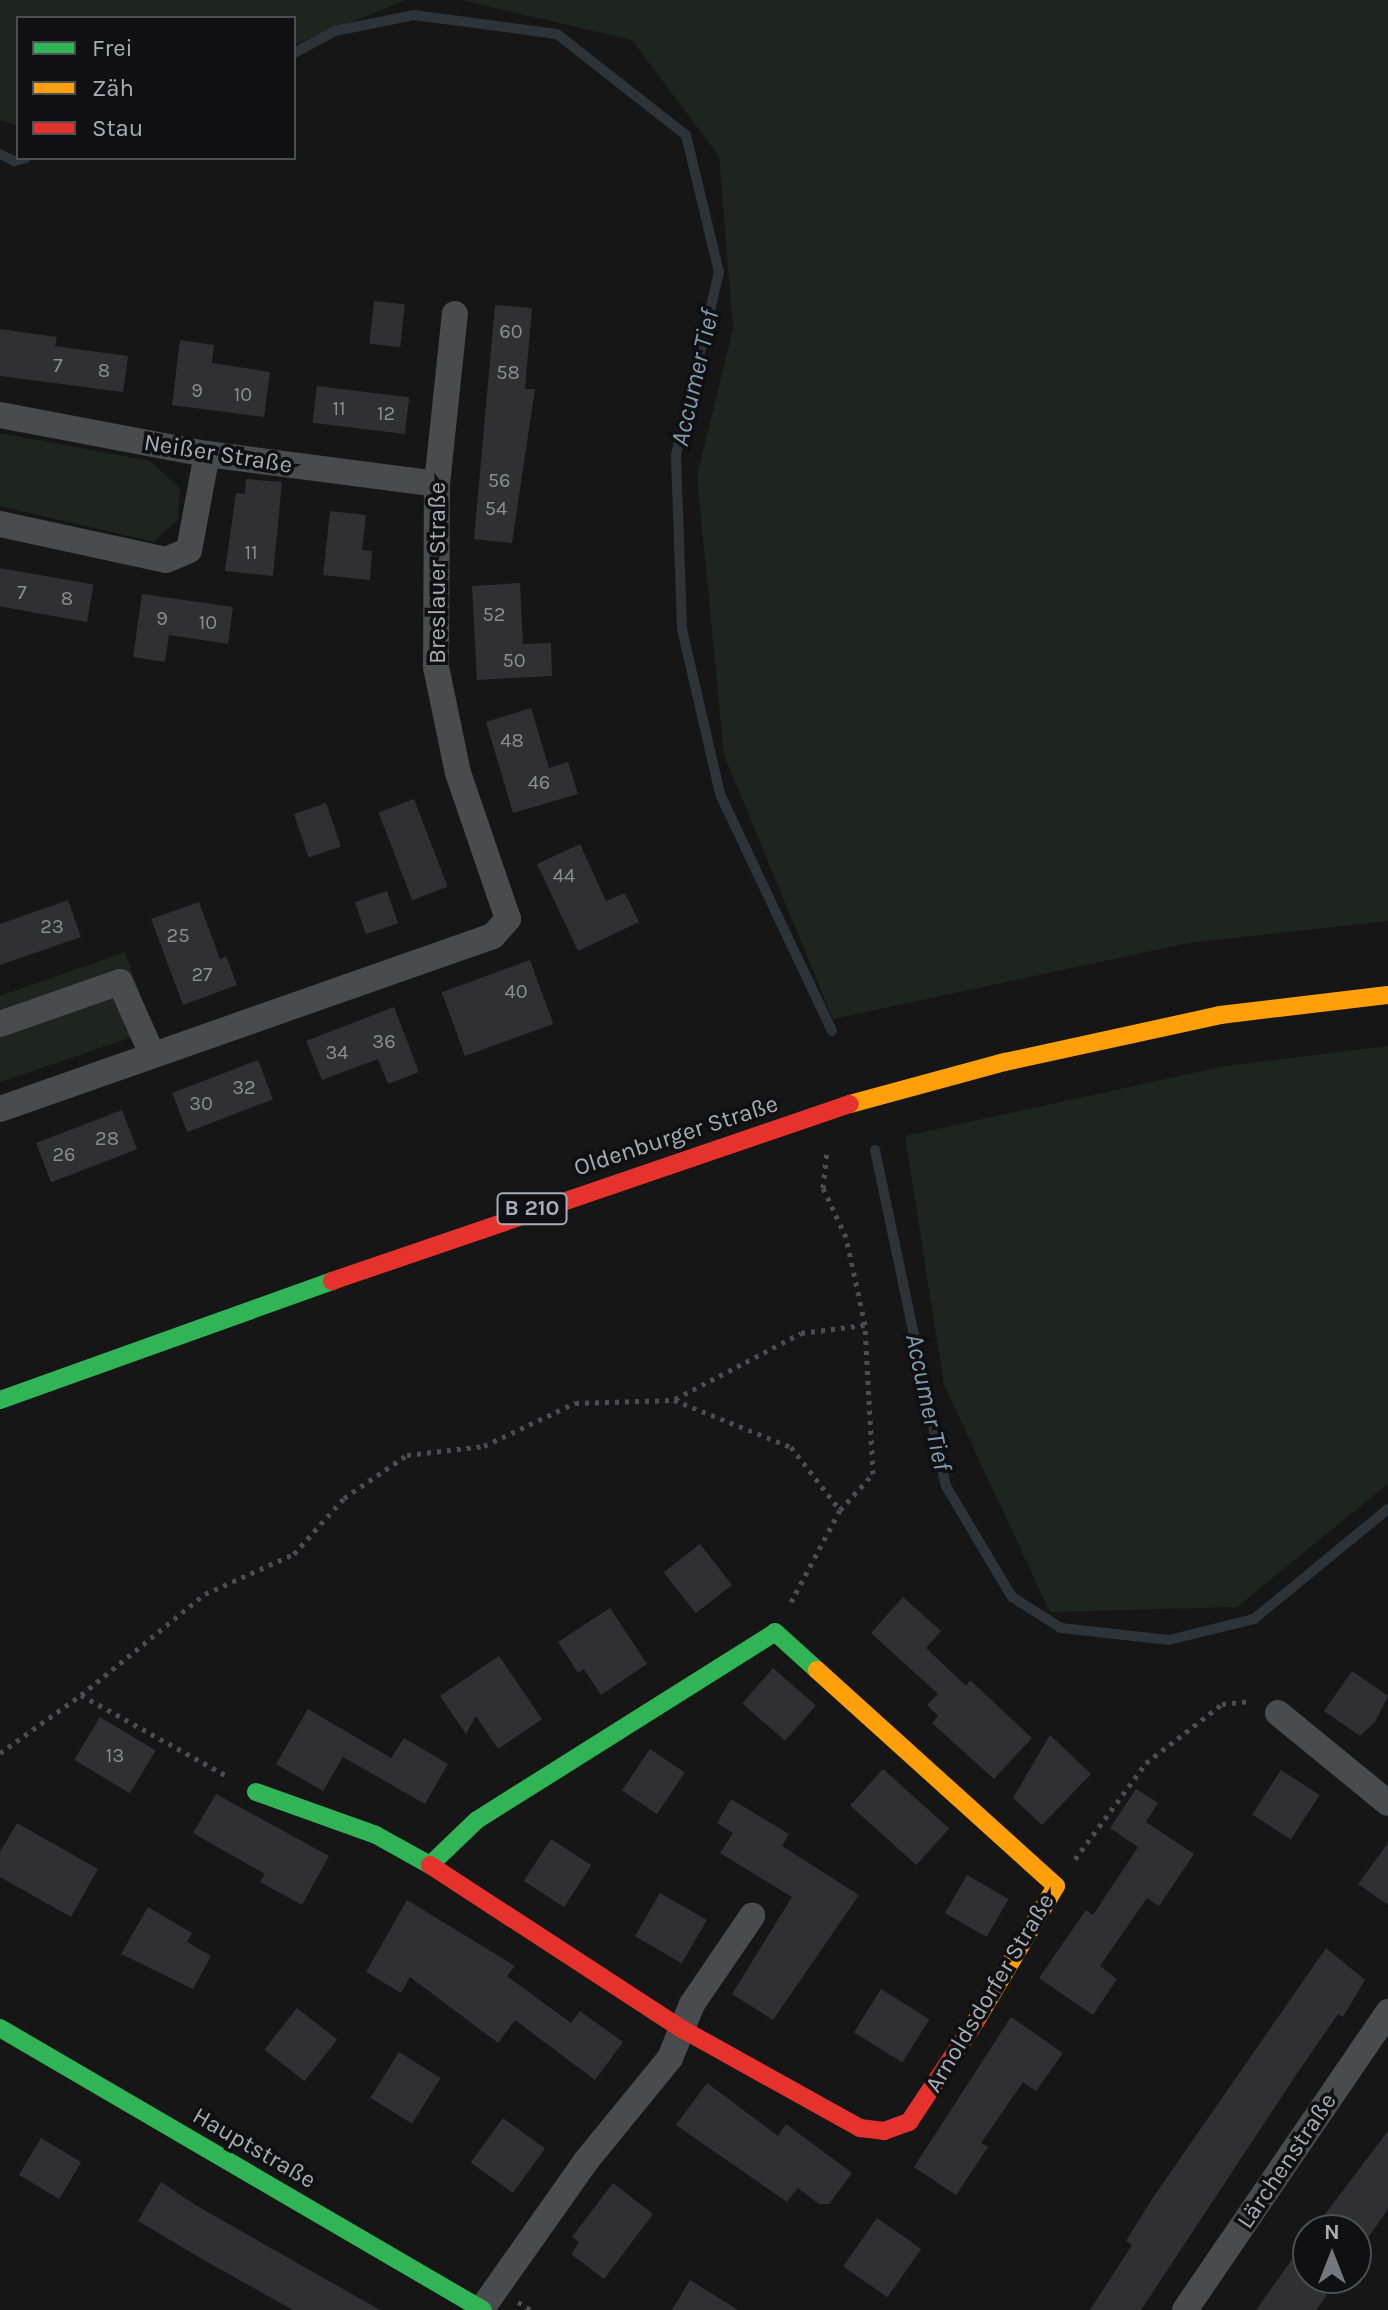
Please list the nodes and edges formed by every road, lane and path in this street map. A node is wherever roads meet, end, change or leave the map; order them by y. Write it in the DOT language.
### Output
graph roads {
  1 [pos="455,314"];
  2 [pos="0,415"];
  3 [pos="207,454"];
  4 [pos="437,484"];
  5 [pos="0,524"];
  6 [pos="1388,995"];
  7 [pos="0,1024"];
  8 [pos="152,1054"];
  9 [pos="0,1109"];
  10 [pos="841,1140"];
  11 [pos="826,1144"];
  12 [pos="811,1149"];
  13 [pos="865,1325"];
  14 [pos="0,1400"];
  15 [pos="674,1400"];
  16 [pos="840,1510"];
  17 [pos="775,1632"];
  18 [pos="81,1695"];
  19 [pos="1278,1713"];
  20 [pos="0,1753"];
  21 [pos="256,1792"];
  22 [pos="1388,1803"];
  23 [pos="430,1865"];
  24 [pos="1056,1886"];
  25 [pos="752,1916"];
  26 [pos="1388,2012"];
  27 [pos="0,2028"];
  28 [pos="682,2029"];
  29 [pos="482,2310"];
  30 [pos="1185,2310"];
  1 -- 4 [label="street, Breslauer Straße"];
  2 -- 3 [label="street, Neißer Straße"];
  3 -- 4 [label="street, Neißer Straße"];
  3 -- 5 [label="street"];
  4 -- 8 [label="street, Breslauer Straße"];
  6 -- 14 [label="street, Oldenburger Straße / B 210"];
  7 -- 8 [label="street"];
  8 -- 9 [label="street, Breslauer Straße"];
  10 -- 11 [label="path"];
  11 -- 12 [label="path"];
  11 -- 13 [label="path"];
  13 -- 15 [label="path"];
  13 -- 16 [label="path"];
  15 -- 16 [label="path"];
  15 -- 18 [label="path"];
  16 -- 17 [label="path"];
  17 -- 23 [label="street"];
  17 -- 24 [label="street, Arnoldsdorfer Straße"];
  18 -- 20 [label="path"];
  18 -- 21 [label="path"];
  19 -- 22 [label="street"];
  19 -- 24 [label="path"];
  21 -- 23 [label="street, Arnoldsdorfer Straße"];
  23 -- 28 [label="street, Arnoldsdorfer Straße"];
  24 -- 28 [label="street, Arnoldsdorfer Straße"];
  25 -- 28 [label="street"];
  26 -- 30 [label="street, Lärchenstraße"];
  27 -- 29 [label="street, Hauptstraße"];
  28 -- 29 [label="street"];
}
